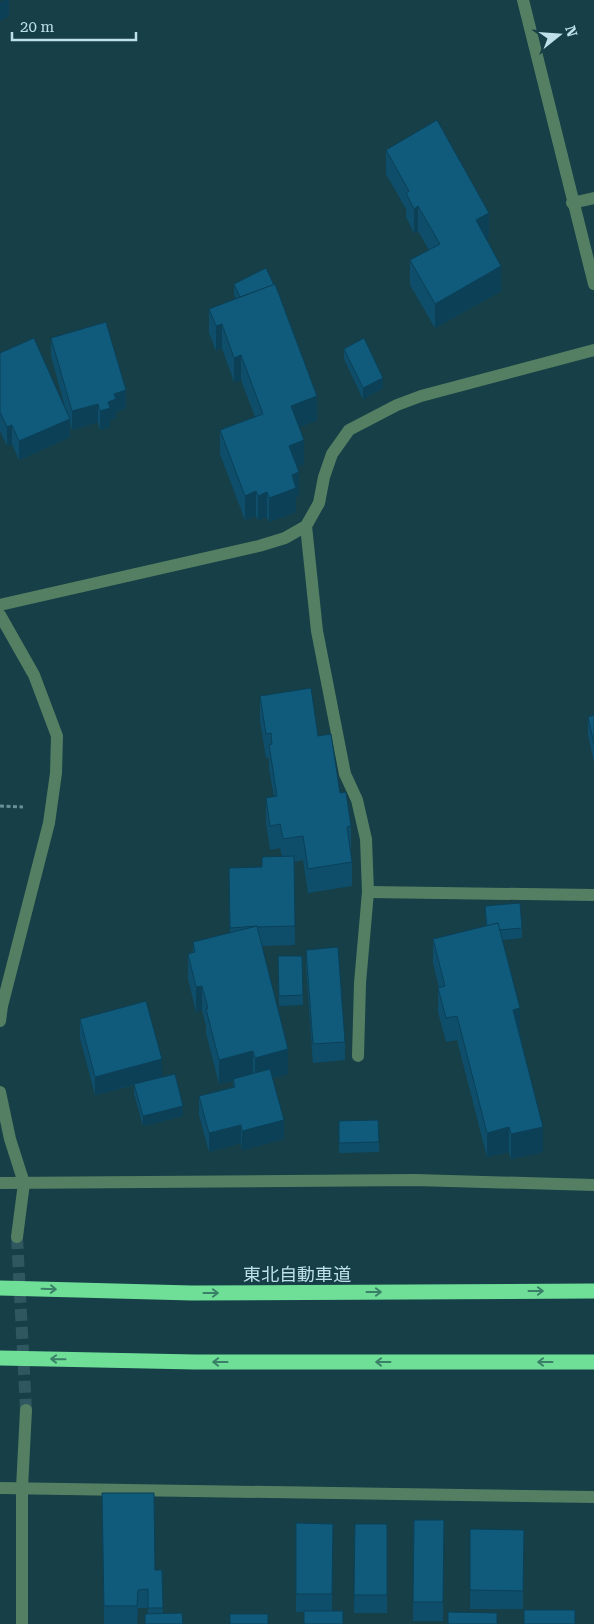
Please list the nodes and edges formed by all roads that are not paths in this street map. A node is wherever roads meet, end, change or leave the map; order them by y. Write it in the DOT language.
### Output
graph roads {
  1 [pos="523,0"];
  2 [pos="594,198"];
  3 [pos="572,203"];
  4 [pos="594,284"];
  5 [pos="594,350"];
  6 [pos="306,526"];
  7 [pos="0,605"];
  8 [pos="0,615"];
  9 [pos="368,892"];
  10 [pos="594,895"];
  11 [pos="0,1021"];
  12 [pos="358,1056"];
  13 [pos="0,1092"];
  14 [pos="0,1183"];
  15 [pos="24,1183"];
  16 [pos="594,1185"];
  17 [pos="17,1237"];
  18 [pos="0,1288"];
  19 [pos="594,1291"];
  20 [pos="0,1358"];
  21 [pos="594,1362"];
  22 [pos="26,1410"];
  23 [pos="0,1488"];
  24 [pos="22,1488"];
  25 [pos="594,1497"];
  26 [pos="22,1624"];
  1 -- 3 [label="street"];
  2 -- 3 [label="street"];
  3 -- 4 [label="street"];
  5 -- 6 [label="street"];
  6 -- 7 [label="street"];
  6 -- 9 [label="street"];
  8 -- 11 [label="street"];
  9 -- 10 [label="street"];
  9 -- 12 [label="street"];
  13 -- 15 [label="street"];
  14 -- 15 [label="street"];
  15 -- 16 [label="street"];
  15 -- 17 [label="street"];
  18 -- 19 [label="highway, 東北自動車道, one-way"];
  21 -- 20 [label="highway, one-way"];
  22 -- 24 [label="street"];
  23 -- 24 [label="street"];
  24 -- 25 [label="street"];
  24 -- 26 [label="street"];
}
